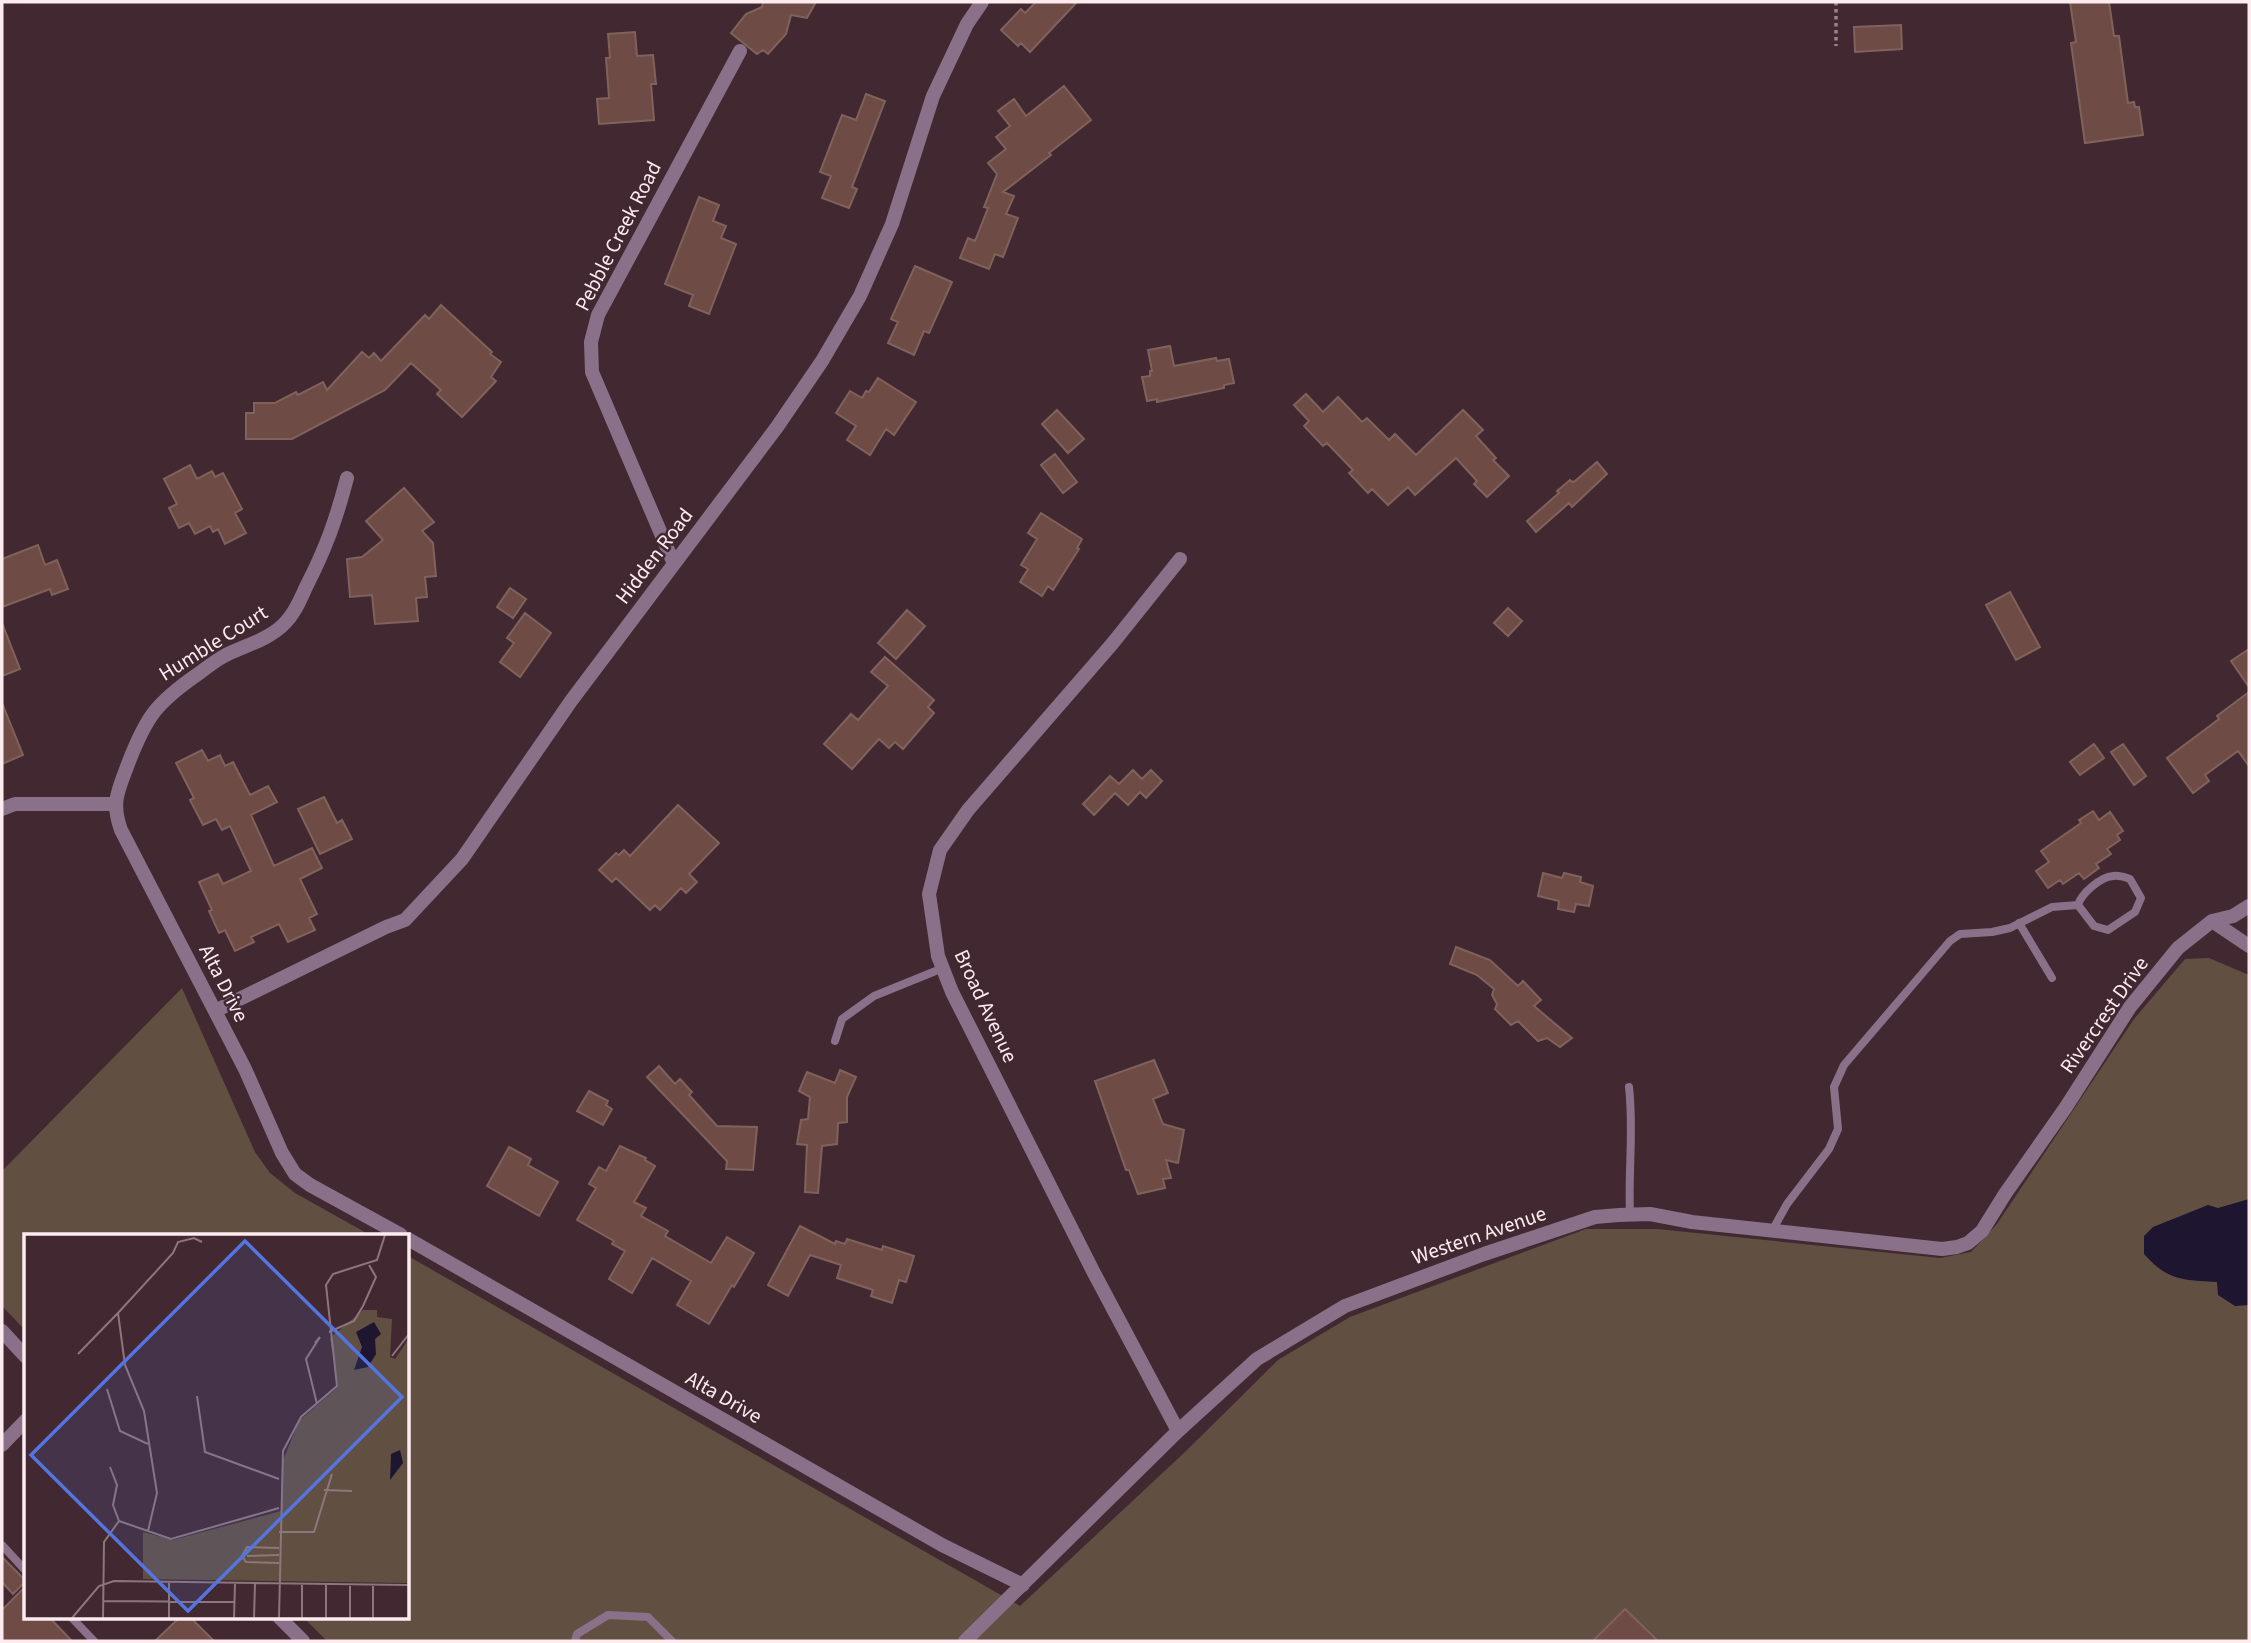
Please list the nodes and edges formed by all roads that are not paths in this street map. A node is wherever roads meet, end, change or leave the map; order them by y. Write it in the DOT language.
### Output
graph roads {
  1 [pos="982,2"];
  2 [pos="740,51"];
  3 [pos="346,478"];
  4 [pos="1180,559"];
  5 [pos="674,564"];
  6 [pos="115,804"];
  7 [pos="2,809"];
  8 [pos="2078,905"];
  9 [pos="2249,906"];
  10 [pos="2212,921"];
  11 [pos="2019,923"];
  12 [pos="2249,946"];
  13 [pos="943,968"];
  14 [pos="2052,978"];
  15 [pos="215,1011"];
  16 [pos="835,1041"];
  17 [pos="1629,1087"];
  18 [pos="2066,1107"];
  19 [pos="1630,1214"];
  20 [pos="1772,1231"];
  21 [pos="399,1234"];
  22 [pos="410,1240"];
  23 [pos="2,1331"];
  24 [pos="24,1355"];
  25 [pos="24,1422"];
  26 [pos="1178,1431"];
  27 [pos="2,1446"];
  28 [pos="2,1545"];
  29 [pos="24,1569"];
  30 [pos="1023,1585"];
  31 [pos="72,1618"];
  32 [pos="280,1618"];
  33 [pos="94,1641"];
  34 [pos="303,1641"];
  35 [pos="575,1641"];
  36 [pos="672,1641"];
  37 [pos="965,1641"];
  1 -- 5 [label="street, Hidden Road"];
  2 -- 5 [label="street, Pebble Creek Road"];
  3 -- 6 [label="street, Humble Court"];
  4 -- 13 [label="street, Broad Avenue"];
  5 -- 15 [label="street, Hidden Road"];
  6 -- 7 [label="street"];
  6 -- 15 [label="street, Alta Drive"];
  8 -- 8 [label="lane"];
  8 -- 11 [label="lane"];
  9 -- 10 [label="street, Rivercrest Drive"];
  10 -- 12 [label="street"];
  10 -- 18 [label="street, Rivercrest Drive"];
  11 -- 14 [label="lane"];
  11 -- 20 [label="lane"];
  13 -- 16 [label="lane"];
  13 -- 26 [label="street, Broad Avenue"];
  15 -- 21 [label="street, Alta Drive"];
  17 -- 19 [label="lane"];
  18 -- 20 [label="street, Western Avenue"];
  19 -- 20 [label="street, Western Avenue"];
  19 -- 26 [label="street, Western Avenue"];
  22 -- 30 [label="street, Alta Drive"];
  23 -- 24 [label="street"];
  25 -- 27 [label="street"];
  26 -- 30 [label="street, Western Avenue"];
  28 -- 29 [label="lane"];
  30 -- 37 [label="street, Western Avenue"];
  31 -- 33 [label="lane"];
  32 -- 34 [label="street"];
  35 -- 36 [label="lane"];
}
